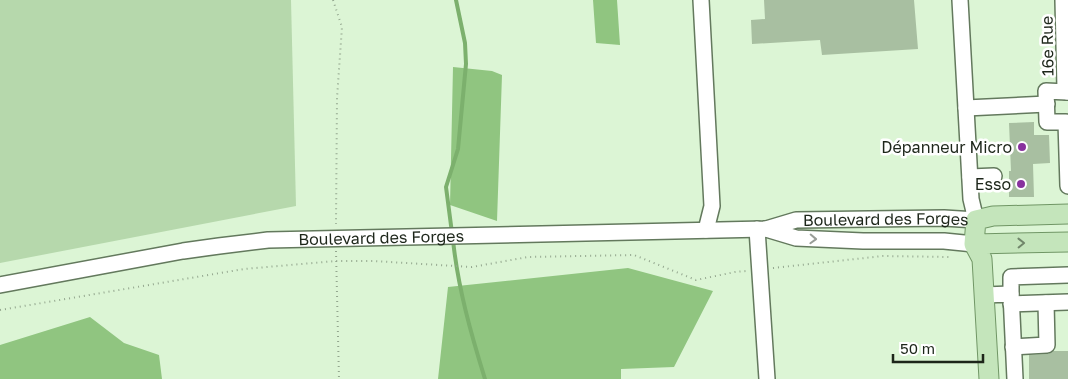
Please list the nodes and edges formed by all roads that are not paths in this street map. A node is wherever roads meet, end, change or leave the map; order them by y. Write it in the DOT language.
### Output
graph roads {
  1 [pos="701,0"];
  2 [pos="960,0"];
  3 [pos="1063,0"];
  4 [pos="1068,92"];
  5 [pos="1047,104"];
  6 [pos="966,108"];
  7 [pos="994,176"];
  8 [pos="970,177"];
  9 [pos="1068,186"];
  10 [pos="1068,214"];
  11 [pos="976,220"];
  12 [pos="762,229"];
  13 [pos="706,230"];
  14 [pos="1068,242"];
  15 [pos="974,244"];
  16 [pos="1068,275"];
  17 [pos="0,285"];
  18 [pos="984,296"];
  19 [pos="1011,299"];
  20 [pos="1068,302"];
  21 [pos="1046,303"];
  22 [pos="1013,347"];
  23 [pos="767,379"];
  24 [pos="989,379"];
  25 [pos="1015,379"];
  1 -- 13 [label="street"];
  2 -- 6 [label="street"];
  3 -- 4 [label="street, 16e Rue"];
  4 -- 5 [label="street"];
  5 -- 6 [label="street"];
  5 -- 9 [label="street"];
  6 -- 8 [label="street"];
  7 -- 8 [label="street"];
  8 -- 11 [label="street"];
  10 -- 11 [label="main road, Boulevard des Forges"];
  11 -- 12 [label="street, Boulevard des Forges"];
  11 -- 15 [label="main road"];
  12 -- 13 [label="street, Boulevard des Forges"];
  12 -- 15 [label="street, Boulevard des Forges, one-way"];
  12 -- 23 [label="street"];
  13 -- 17 [label="street, Boulevard des Forges"];
  15 -- 14 [label="main road, Boulevard des Forges, one-way"];
  15 -- 18 [label="main road"];
  16 -- 19 [label="street"];
  18 -- 19 [label="street"];
  18 -- 24 [label="main road"];
  19 -- 21 [label="street"];
  19 -- 22 [label="street"];
  20 -- 21 [label="street"];
  21 -- 22 [label="street"];
  22 -- 25 [label="street"];
}
